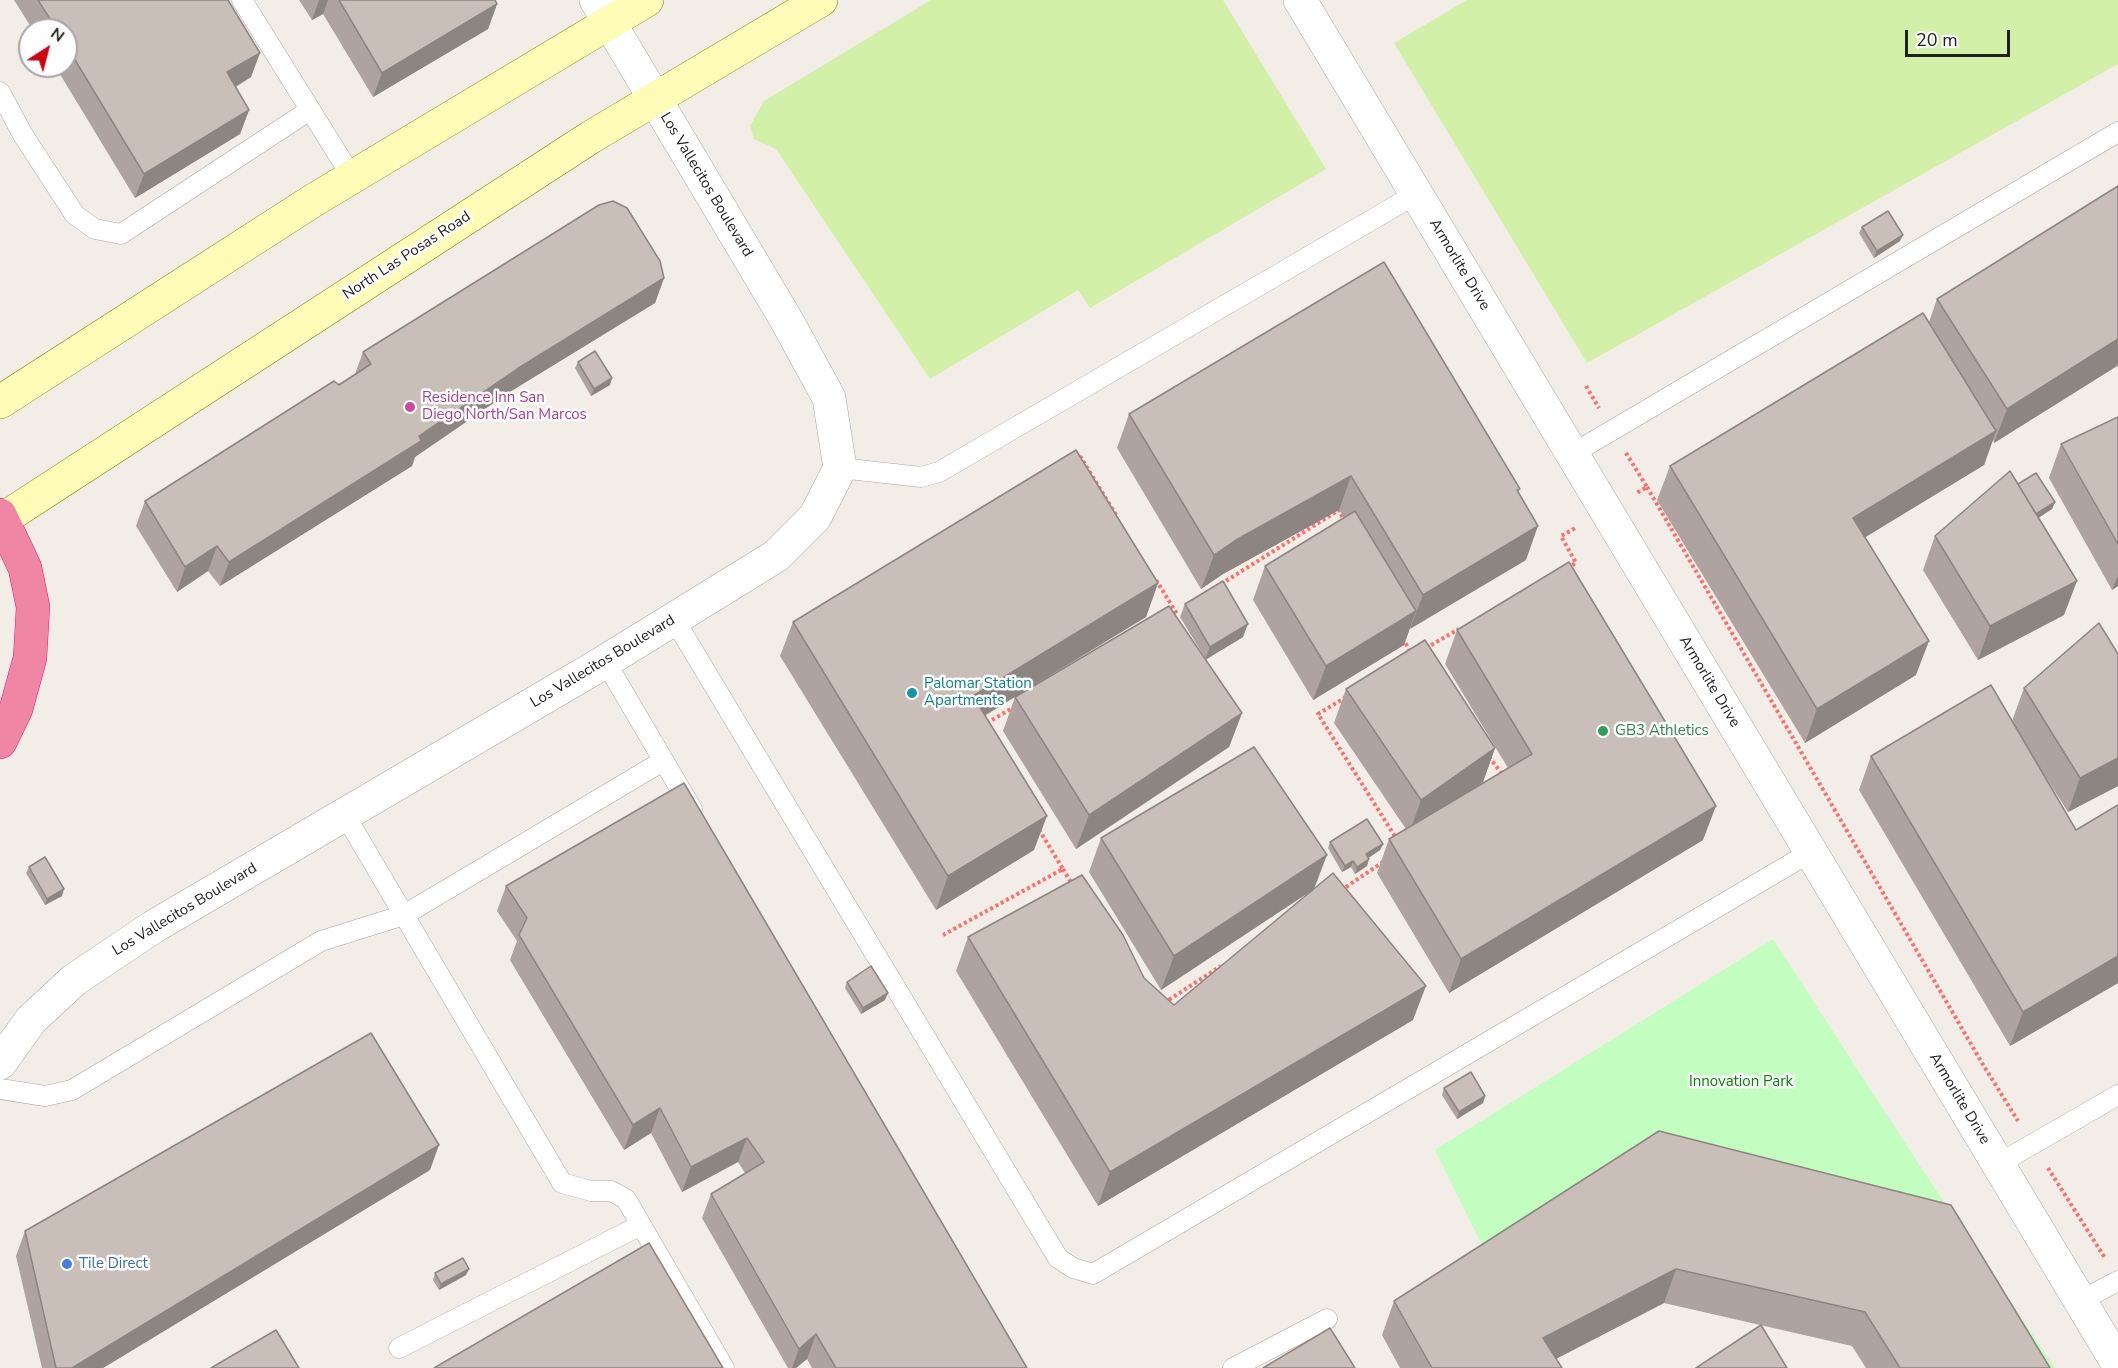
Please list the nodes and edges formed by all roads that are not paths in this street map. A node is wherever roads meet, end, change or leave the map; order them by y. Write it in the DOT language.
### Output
graph roads {
  1 [pos="242,0"];
  2 [pos="647,0"];
  3 [pos="821,0"];
  4 [pos="1300,0"];
  5 [pos="603,11"];
  6 [pos="0,92"];
  7 [pos="656,99"];
  8 [pos="310,110"];
  9 [pos="2118,132"];
  10 [pos="352,177"];
  11 [pos="1416,194"];
  12 [pos="0,402"];
  13 [pos="1572,454"];
  14 [pos="840,468"];
  15 [pos="1,519"];
  16 [pos="674,619"];
  17 [pos="605,661"];
  18 [pos="0,742"];
  19 [pos="663,760"];
  20 [pos="345,815"];
  21 [pos="700,822"];
  22 [pos="1811,852"];
  23 [pos="404,915"];
  24 [pos="0,1063"];
  25 [pos="0,1089"];
  26 [pos="2118,1095"];
  27 [pos="1998,1164"];
  28 [pos="641,1225"];
  29 [pos="2118,1281"];
  30 [pos="2080,1301"];
  31 [pos="1327,1319"];
  32 [pos="399,1348"];
  33 [pos="2118,1364"];
  34 [pos="724,1368"];
  35 [pos="1233,1368"];
  1 -- 8 [label="lane"];
  2 -- 5 [label="main road"];
  3 -- 7 [label="main road, North Las Posas Road"];
  4 -- 11 [label="street, Armorlite Drive"];
  5 -- 7 [label="street, Los Vallecitos Boulevard"];
  5 -- 10 [label="main road"];
  6 -- 8 [label="lane"];
  7 -- 14 [label="street, Los Vallecitos Boulevard"];
  7 -- 15 [label="main road, North Las Posas Road"];
  8 -- 10 [label="lane"];
  9 -- 13 [label="lane"];
  10 -- 12 [label="main road"];
  11 -- 13 [label="street, Armorlite Drive"];
  11 -- 14 [label="lane"];
  13 -- 22 [label="street, Armorlite Drive"];
  14 -- 16 [label="street, Los Vallecitos Boulevard"];
  15 -- 18 [label="highway"];
  16 -- 17 [label="street, Los Vallecitos Boulevard"];
  16 -- 22 [label="lane"];
  17 -- 19 [label="lane"];
  17 -- 20 [label="street, Los Vallecitos Boulevard"];
  19 -- 21 [label="lane"];
  19 -- 23 [label="lane"];
  20 -- 23 [label="lane"];
  20 -- 24 [label="street, Los Vallecitos Boulevard"];
  22 -- 27 [label="street, Armorlite Drive"];
  23 -- 25 [label="lane"];
  23 -- 28 [label="lane"];
  26 -- 27 [label="lane"];
  27 -- 30 [label="street, Armorlite Drive"];
  28 -- 32 [label="lane"];
  28 -- 34 [label="lane"];
  29 -- 30 [label="lane"];
  30 -- 33 [label="street, Armorlite Drive"];
  31 -- 35 [label="lane"];
}
